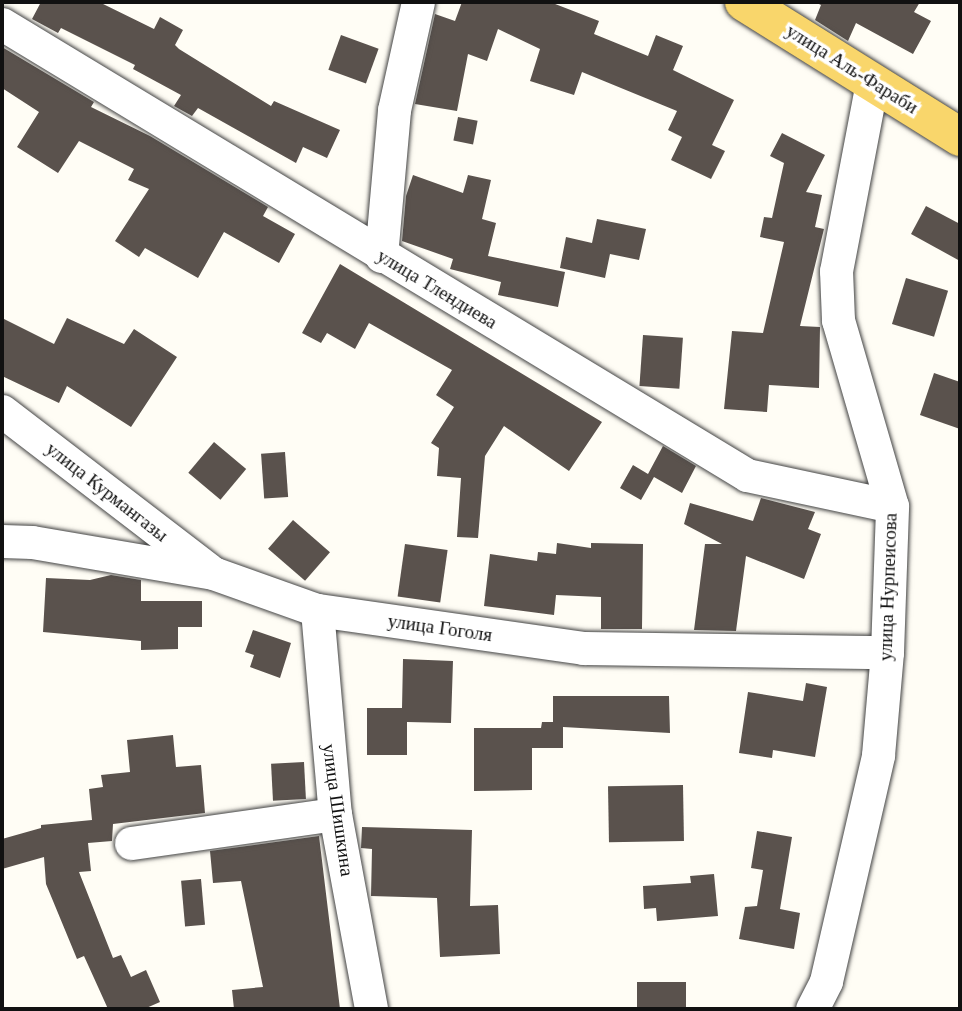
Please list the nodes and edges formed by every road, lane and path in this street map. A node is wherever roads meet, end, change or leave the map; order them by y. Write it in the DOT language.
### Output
graph roads {
  1 [pos="418,2"];
  2 [pos="744,2"];
  3 [pos="2,24"];
  4 [pos="872,82"];
  5 [pos="960,137"];
  6 [pos="381,256"];
  7 [pos="2,411"];
  8 [pos="892,506"];
  9 [pos="2,541"];
  10 [pos="213,573"];
  11 [pos="317,610"];
  12 [pos="887,652"];
  13 [pos="335,814"];
  14 [pos="131,843"];
  15 [pos="371,1009"];
  16 [pos="811,1009"];
  1 -- 6 [label="street"];
  2 -- 4 [label="main road, улица Аль-Фараби"];
  3 -- 6 [label="street, улица Тлендиева"];
  4 -- 5 [label="main road, улица Аль-Фараби"];
  4 -- 8 [label="street, улица Нурпеисова"];
  6 -- 8 [label="street, улица Тлендиева"];
  7 -- 10 [label="street, улица Курмангазы"];
  8 -- 12 [label="street, улица Нурпеисова"];
  9 -- 10 [label="street, улица Гоголя"];
  10 -- 11 [label="street, улица Гоголя"];
  11 -- 12 [label="street, улица Гоголя"];
  11 -- 13 [label="street, улица Шишкина"];
  12 -- 16 [label="street, улица Нурпеисова"];
  13 -- 14 [label="street"];
  13 -- 15 [label="street, улица Шишкина"];
}
